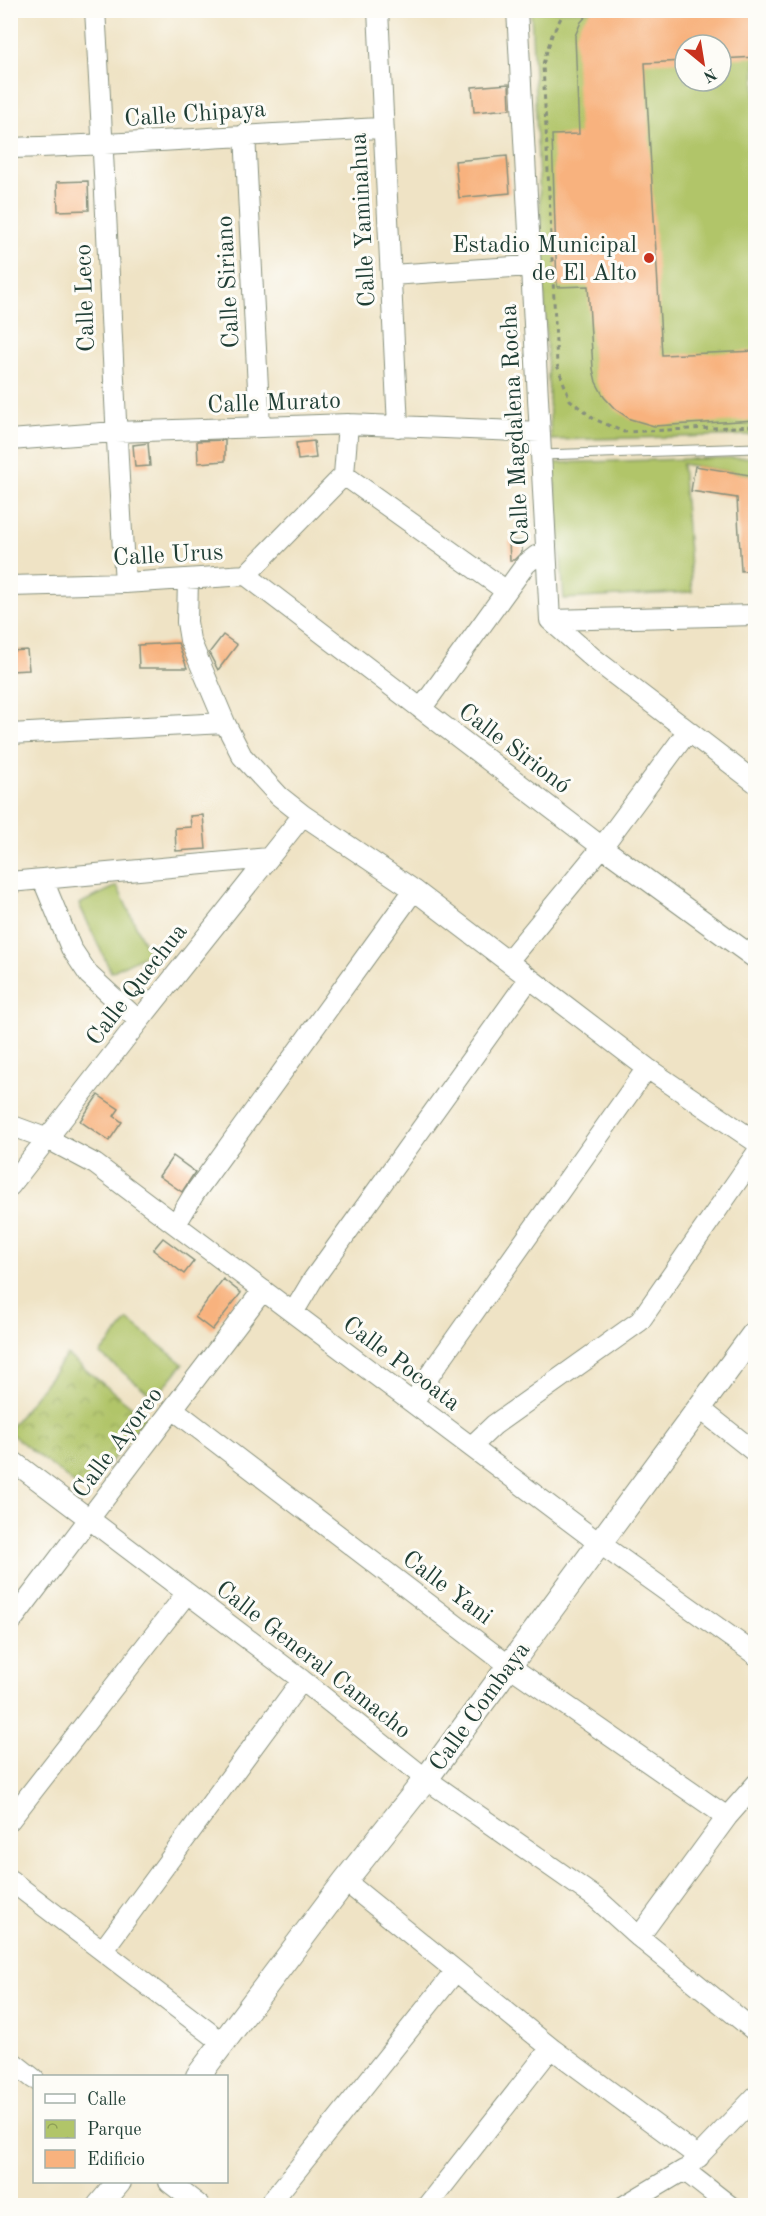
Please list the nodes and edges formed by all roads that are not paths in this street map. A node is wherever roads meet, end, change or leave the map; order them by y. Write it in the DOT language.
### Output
graph roads {
  1 [pos="95,10"];
  2 [pos="378,10"];
  3 [pos="517,10"];
  4 [pos="383,128"];
  5 [pos="245,134"];
  6 [pos="104,145"];
  7 [pos="10,148"];
  8 [pos="530,266"];
  9 [pos="391,276"];
  10 [pos="348,424"];
  11 [pos="398,427"];
  12 [pos="260,428"];
  13 [pos="115,432"];
  14 [pos="540,432"];
  15 [pos="10,440"];
  16 [pos="756,448"];
  17 [pos="541,455"];
  18 [pos="344,475"];
  19 [pos="546,554"];
  20 [pos="246,575"];
  21 [pos="188,579"];
  22 [pos="125,583"];
  23 [pos="10,586"];
  24 [pos="505,590"];
  25 [pos="756,615"];
  26 [pos="550,620"];
  27 [pos="421,709"];
  28 [pos="225,723"];
  29 [pos="688,731"];
  30 [pos="10,734"];
  31 [pos="756,783"];
  32 [pos="303,815"];
  33 [pos="602,847"];
  34 [pos="268,858"];
  35 [pos="43,880"];
  36 [pos="10,882"];
  37 [pos="414,890"];
  38 [pos="756,959"];
  39 [pos="508,961"];
  40 [pos="529,979"];
  41 [pos="138,1021"];
  42 [pos="647,1068"];
  43 [pos="10,1112"];
  44 [pos="10,1125"];
  45 [pos="48,1139"];
  46 [pos="756,1142"];
  47 [pos="756,1154"];
  48 [pos="10,1186"];
  49 [pos="176,1224"];
  50 [pos="263,1290"];
  51 [pos="293,1313"];
  52 [pos="756,1331"];
  53 [pos="413,1403"];
  54 [pos="698,1407"];
  55 [pos="173,1409"];
  56 [pos="472,1446"];
  57 [pos="756,1453"];
  58 [pos="10,1459"];
  59 [pos="90,1520"];
  60 [pos="599,1542"];
  61 [pos="187,1593"];
  62 [pos="10,1623"];
  63 [pos="756,1655"];
  64 [pos="508,1665"];
  65 [pos="302,1680"];
  66 [pos="426,1779"];
  67 [pos="756,1784"];
  68 [pos="727,1817"];
  69 [pos="10,1820"];
  70 [pos="10,1880"];
  71 [pos="345,1881"];
  72 [pos="639,1937"];
  73 [pos="103,1950"];
  74 [pos="455,1972"];
  75 [pos="756,2032"];
  76 [pos="223,2043"];
  77 [pos="551,2048"];
  78 [pos="10,2060"];
  79 [pos="199,2075"];
  80 [pos="33,2078"];
  81 [pos="756,2096"];
  82 [pos="699,2157"];
  83 [pos="684,2170"];
  84 [pos="117,2183"];
  85 [pos="172,2183"];
  86 [pos="99,2205"];
  87 [pos="200,2205"];
  88 [pos="268,2205"];
  89 [pos="427,2205"];
  90 [pos="624,2205"];
  91 [pos="730,2205"];
  1 -- 6 [label="street, Calle Leco"];
  2 -- 4 [label="street, Calle Yaminahua"];
  3 -- 8 [label="street, Calle Magdalena Rocha"];
  4 -- 5 [label="street, Calle Chipaya"];
  4 -- 9 [label="street, Calle Yaminahua"];
  5 -- 6 [label="street, Calle Chipaya"];
  5 -- 12 [label="street, Calle Siriano"];
  6 -- 7 [label="street, Calle Chipaya"];
  6 -- 13 [label="street, Calle Leco"];
  8 -- 9 [label="street"];
  8 -- 14 [label="street, Calle Magdalena Rocha"];
  9 -- 11 [label="street, Calle Yaminahua"];
  10 -- 11 [label="street, Calle Murato"];
  10 -- 12 [label="street, Calle Murato"];
  10 -- 18 [label="street"];
  11 -- 14 [label="street, Calle Murato"];
  12 -- 13 [label="street, Calle Murato"];
  13 -- 15 [label="street, Calle Murato"];
  13 -- 22 [label="street, Calle Leco"];
  14 -- 17 [label="street, Calle Magdalena Rocha"];
  16 -- 17 [label="lane"];
  17 -- 19 [label="street, Calle Magdalena Rocha"];
  18 -- 20 [label="street, Calle Urus"];
  18 -- 24 [label="street"];
  19 -- 24 [label="street"];
  19 -- 26 [label="street, Calle Magdalena Rocha"];
  20 -- 21 [label="street, Calle Urus"];
  20 -- 27 [label="street, Calle Sirionó"];
  21 -- 22 [label="street, Calle Urus"];
  21 -- 28 [label="street"];
  22 -- 23 [label="street, Calle Urus"];
  24 -- 27 [label="street"];
  25 -- 26 [label="street"];
  26 -- 29 [label="street"];
  27 -- 33 [label="street, Calle Sirionó"];
  28 -- 30 [label="street"];
  28 -- 32 [label="street"];
  29 -- 31 [label="street"];
  29 -- 33 [label="street"];
  32 -- 34 [label="street, Calle Quechua"];
  32 -- 37 [label="street"];
  33 -- 38 [label="street, Calle Sirionó"];
  33 -- 39 [label="street"];
  34 -- 35 [label="street"];
  34 -- 41 [label="street, Calle Quechua"];
  35 -- 36 [label="street"];
  35 -- 41 [label="street"];
  37 -- 39 [label="street"];
  37 -- 49 [label="street"];
  39 -- 40 [label="street"];
  40 -- 42 [label="street"];
  40 -- 51 [label="street"];
  41 -- 45 [label="street, Calle Quechua"];
  42 -- 46 [label="street"];
  42 -- 53 [label="street"];
  43 -- 45 [label="street"];
  44 -- 45 [label="street, Calle Pocoata"];
  45 -- 48 [label="street, Calle Quechua"];
  45 -- 49 [label="street, Calle Pocoata"];
  47 -- 56 [label="street"];
  49 -- 50 [label="street, Calle Pocoata"];
  50 -- 51 [label="street, Calle Pocoata"];
  50 -- 55 [label="street, Calle Ayoreo"];
  51 -- 53 [label="street, Calle Pocoata"];
  52 -- 54 [label="street, Calle Combaya"];
  53 -- 56 [label="street, Calle Pocoata"];
  54 -- 57 [label="street"];
  54 -- 60 [label="street, Calle Combaya"];
  55 -- 59 [label="street, Calle Ayoreo"];
  55 -- 64 [label="street, Calle Yani"];
  56 -- 60 [label="street, Calle Pocoata"];
  58 -- 59 [label="street, Calle General Camacho"];
  59 -- 61 [label="street, Calle General Camacho"];
  59 -- 62 [label="street, Calle Ayoreo"];
  60 -- 63 [label="street, Calle Pocoata"];
  60 -- 64 [label="street, Calle Combaya"];
  61 -- 65 [label="street, Calle General Camacho"];
  61 -- 69 [label="street"];
  64 -- 66 [label="street, Calle Combaya"];
  64 -- 68 [label="street, Calle Yani"];
  65 -- 66 [label="street, Calle General Camacho"];
  65 -- 73 [label="street"];
  66 -- 71 [label="street, Calle Combaya"];
  66 -- 72 [label="street, Calle General Camacho"];
  67 -- 68 [label="street"];
  68 -- 72 [label="street"];
  70 -- 73 [label="street"];
  71 -- 74 [label="street"];
  71 -- 76 [label="street, Calle Combaya"];
  72 -- 75 [label="street, Calle General Camacho"];
  73 -- 76 [label="street"];
  74 -- 77 [label="street"];
  74 -- 88 [label="street"];
  76 -- 79 [label="street, Calle Combaya"];
  77 -- 82 [label="street"];
  77 -- 89 [label="street"];
  78 -- 80 [label="street"];
  81 -- 82 [label="street"];
  82 -- 83 [label="street"];
  83 -- 90 [label="street"];
  83 -- 91 [label="street"];
  84 -- 86 [label="street"];
  85 -- 87 [label="street"];
}
